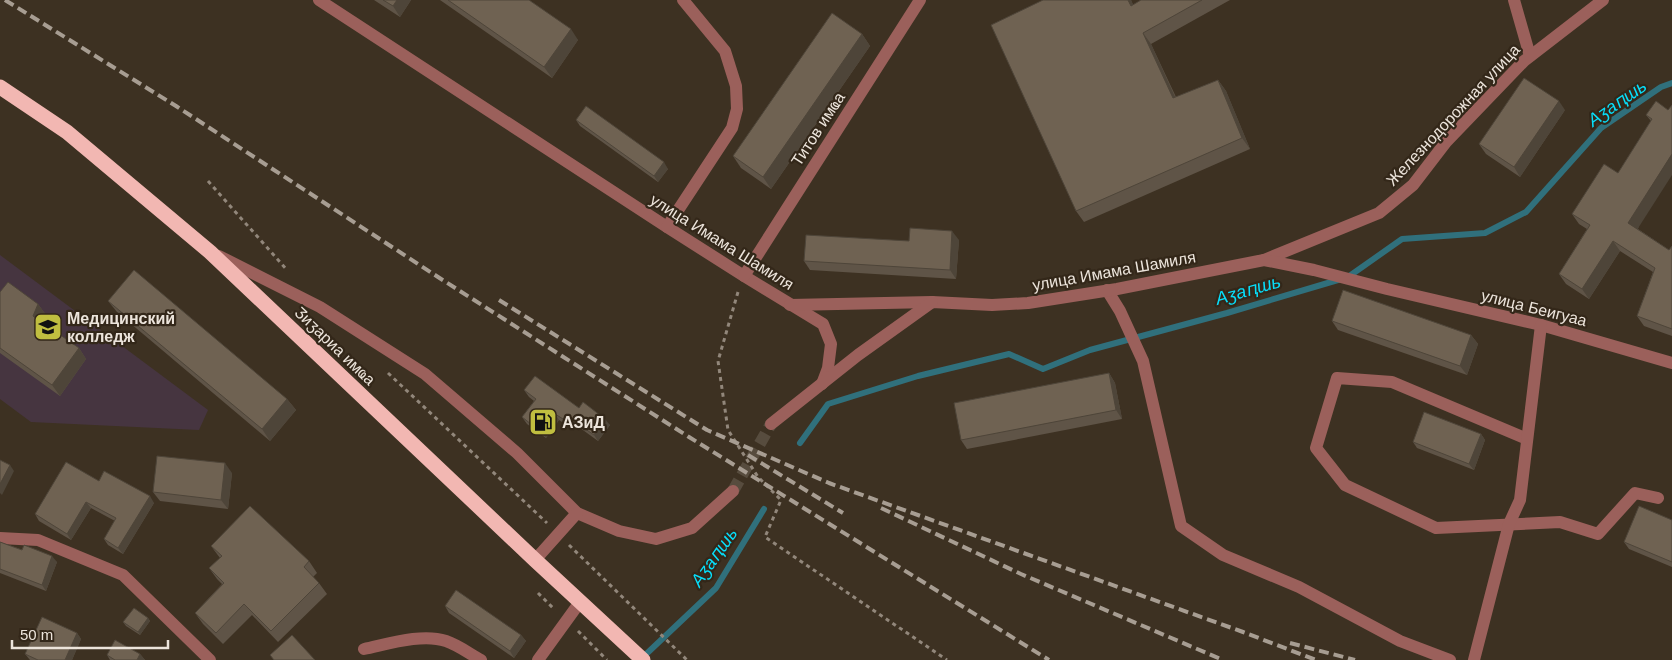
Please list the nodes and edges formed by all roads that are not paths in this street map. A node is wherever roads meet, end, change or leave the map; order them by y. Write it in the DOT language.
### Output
graph roads {
  1 [pos="319,0"];
  2 [pos="683,0"];
  3 [pos="920,0"];
  4 [pos="1514,0"];
  5 [pos="1602,0"];
  6 [pos="1530,56"];
  7 [pos="0,87"];
  8 [pos="667,227"];
  9 [pos="210,252"];
  10 [pos="1264,260"];
  11 [pos="1314,270"];
  12 [pos="744,276"];
  13 [pos="1107,290"];
  14 [pos="932,302"];
  15 [pos="790,305"];
  16 [pos="1541,325"];
  17 [pos="1672,363"];
  18 [pos="822,384"];
  19 [pos="771,424"];
  20 [pos="1527,439"];
  21 [pos="733,491"];
  22 [pos="1658,498"];
  23 [pos="577,513"];
  24 [pos="1508,524"];
  25 [pos="0,538"];
  26 [pos="535,560"];
  27 [pos="580,602"];
  28 [pos="364,649"];
  29 [pos="210,660"];
  30 [pos="481,660"];
  31 [pos="538,660"];
  32 [pos="643,660"];
  33 [pos="1450,660"];
  34 [pos="1474,660"];
  1 -- 8 [label="street, улица Имама Шамиля"];
  2 -- 8 [label="street"];
  3 -- 12 [label="street, Титов имҩа"];
  4 -- 6 [label="street"];
  5 -- 6 [label="street, Железнодорожная улица"];
  6 -- 10 [label="street, Железнодорожная улица"];
  7 -- 9 [label="highway, Ӡиӡариа имҩа"];
  8 -- 12 [label="street, улица Имама Шамиля"];
  9 -- 23 [label="street"];
  9 -- 26 [label="highway, Ӡиӡариа имҩа"];
  10 -- 11 [label="street, улица Имама Шамиля"];
  10 -- 13 [label="street, улица Имама Шамиля"];
  11 -- 16 [label="street, улица Беигуаа"];
  12 -- 15 [label="street, улица Имама Шамиля"];
  13 -- 14 [label="street, улица Имама Шамиля"];
  13 -- 33 [label="street"];
  14 -- 15 [label="street, улица Имама Шамиля"];
  14 -- 18 [label="street"];
  15 -- 18 [label="street"];
  16 -- 17 [label="street, улица Беигуаа"];
  16 -- 20 [label="street"];
  18 -- 19 [label="street"];
  20 -- 24 [label="street"];
  20 -- 24 [label="street"];
  21 -- 23 [label="street"];
  22 -- 24 [label="street"];
  23 -- 26 [label="street"];
  24 -- 34 [label="street"];
  25 -- 29 [label="street"];
  26 -- 27 [label="highway, Ӡиӡариа имҩа"];
  27 -- 31 [label="street"];
  27 -- 32 [label="highway, Ӡиӡариа имҩа"];
  28 -- 30 [label="street"];
}
